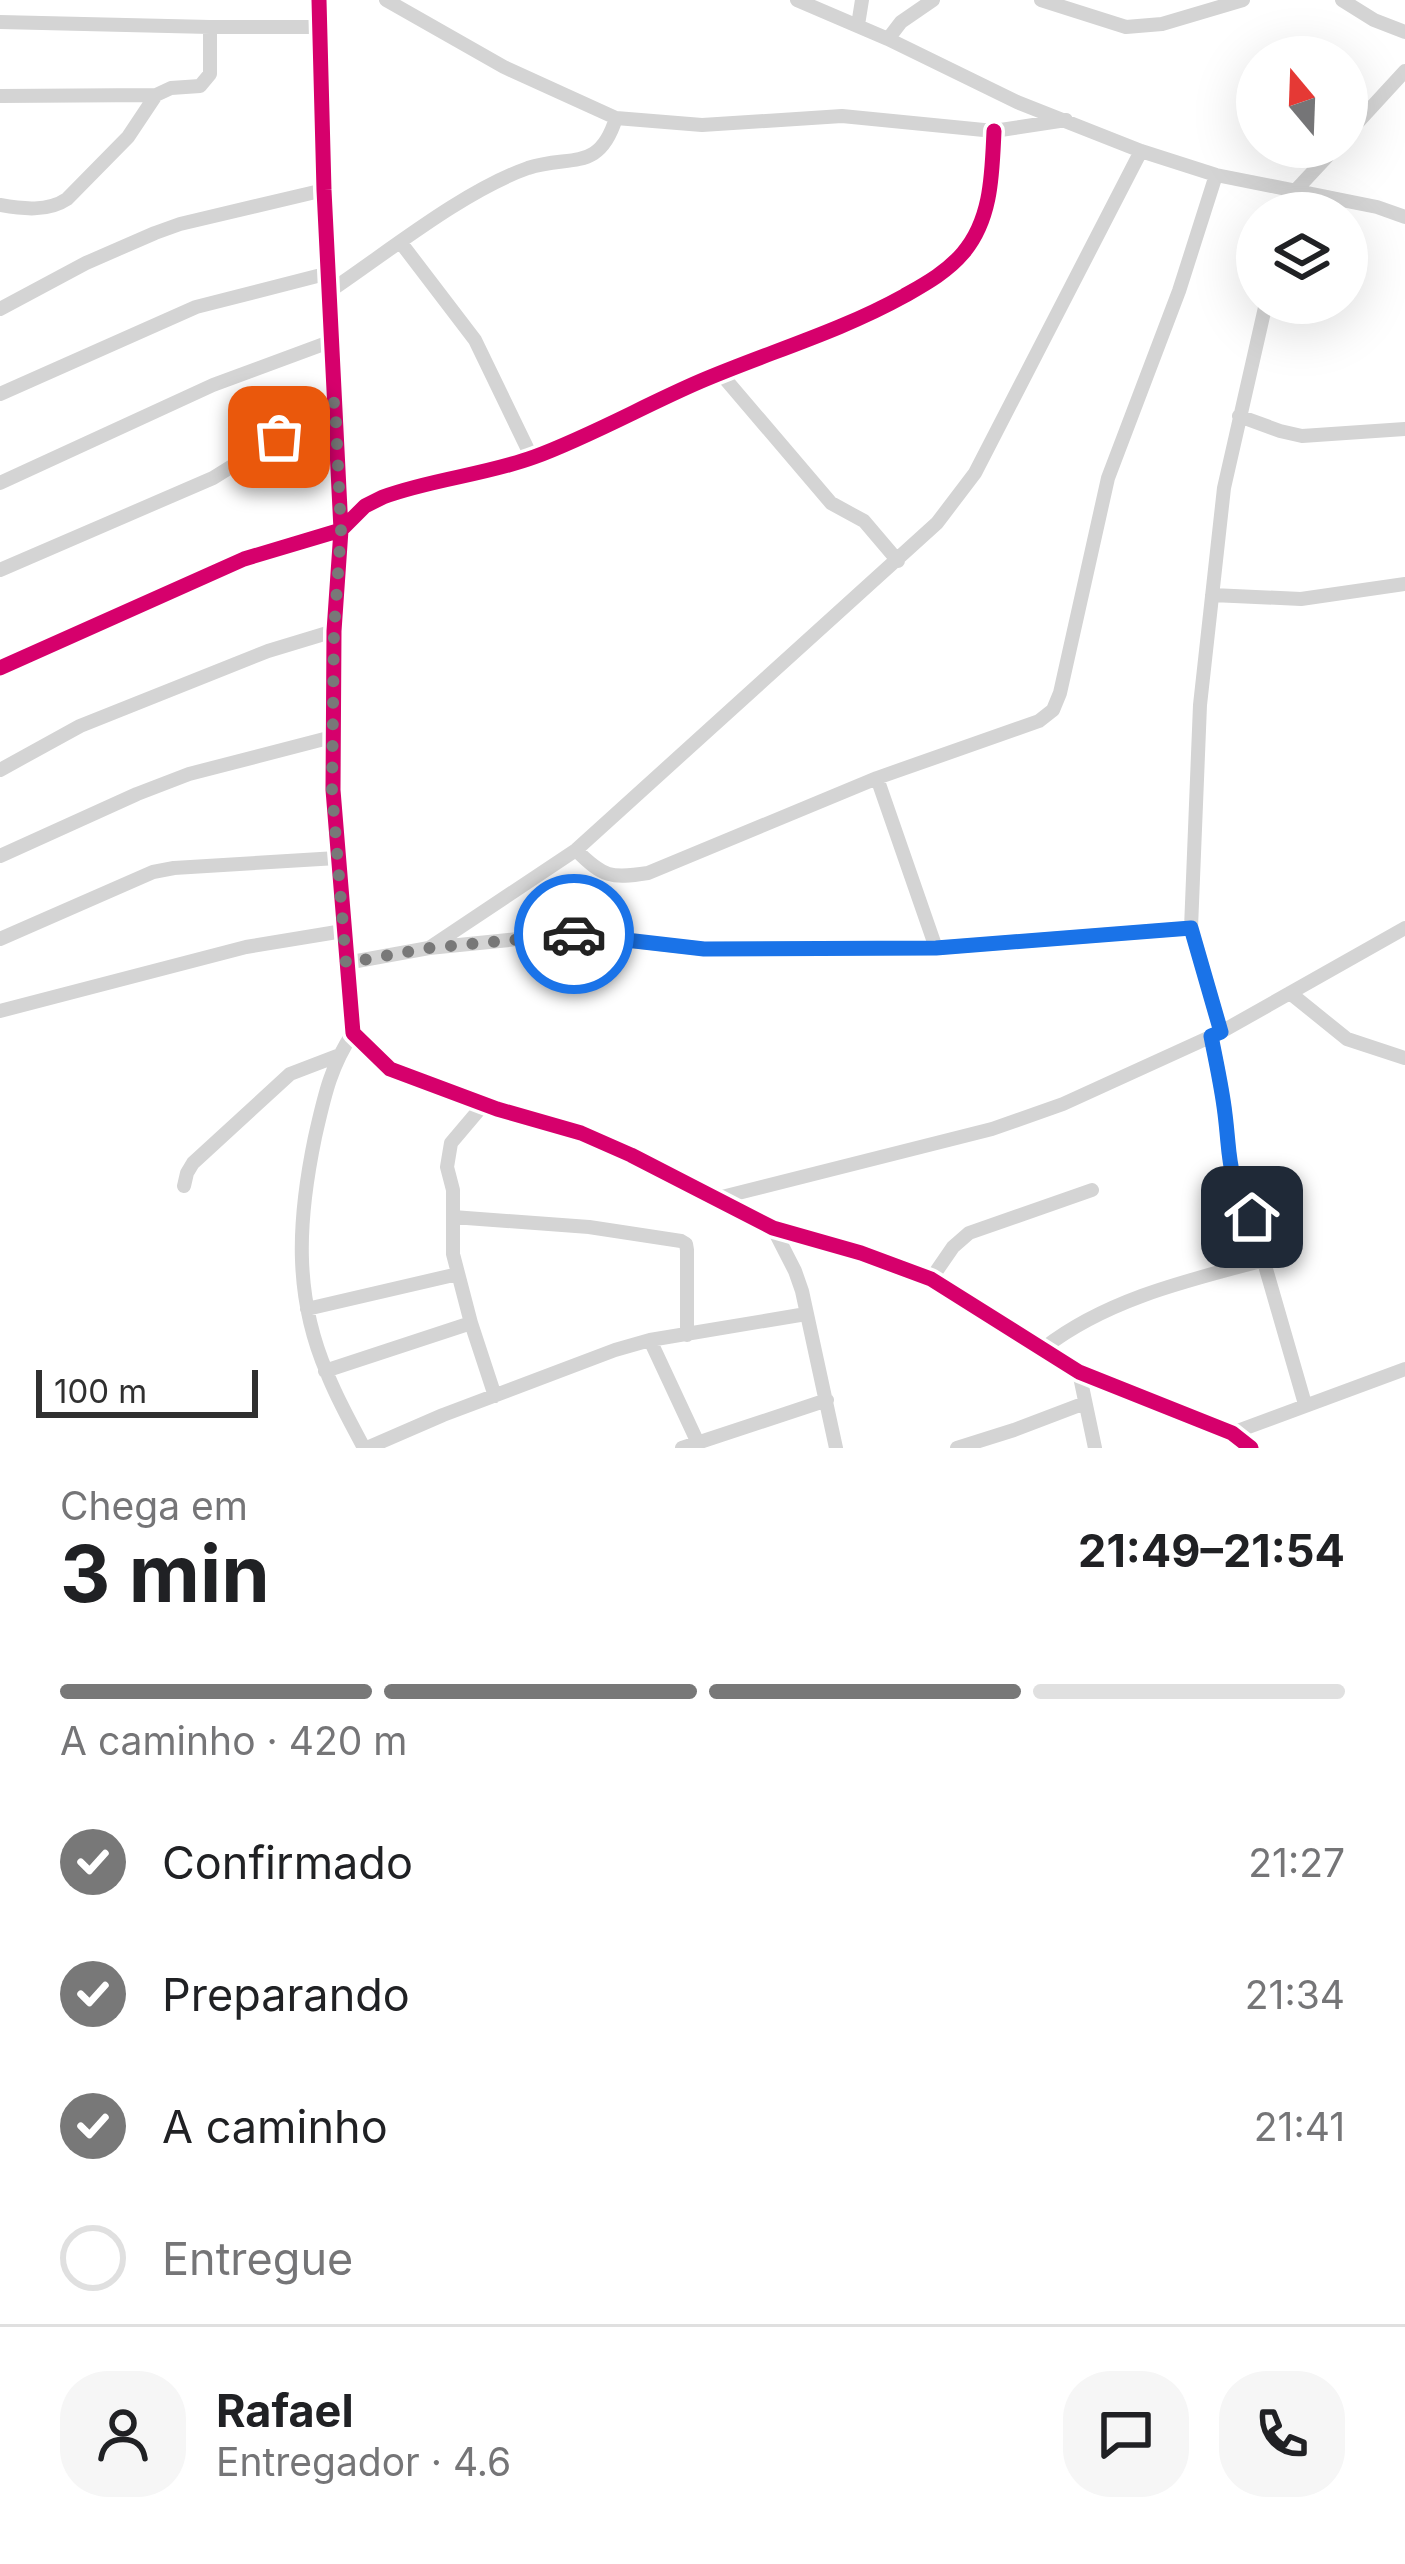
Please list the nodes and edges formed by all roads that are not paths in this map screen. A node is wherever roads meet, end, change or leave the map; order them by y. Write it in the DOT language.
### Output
graph roads {
  1 [pos="319,0"];
  2 [pos="386,0"];
  3 [pos="797,0"];
  4 [pos="862,0"];
  5 [pos="933,0"];
  6 [pos="1041,0"];
  7 [pos="1243,0"];
  8 [pos="1342,0"];
  9 [pos="0,22"];
  10 [pos="858,25"];
  11 [pos="320,27"];
  12 [pos="210,28"];
  13 [pos="1405,32"];
  14 [pos="888,39"];
  15 [pos="1405,70"];
  16 [pos="156,95"];
  17 [pos="0,96"];
  18 [pos="1368,111"];
  19 [pos="616,118"];
  20 [pos="1066,120"];
  21 [pos="994,131"];
  22 [pos="1141,151"];
  23 [pos="1316,168"];
  24 [pos="1216,175"];
  25 [pos="324,190"];
  26 [pos="1295,191"];
  27 [pos="0,205"];
  28 [pos="1405,217"];
  29 [pos="401,243"];
  30 [pos="329,273"];
  31 [pos="330,291"];
  32 [pos="0,309"];
  33 [pos="1261,324"];
  34 [pos="332,340"];
  35 [pos="721,374"];
  36 [pos="0,394"];
  37 [pos="335,402"];
  38 [pos="1239,416"];
  39 [pos="1405,429"];
  40 [pos="532,458"];
  41 [pos="0,483"];
  42 [pos="341,530"];
  43 [pos="898,561"];
  44 [pos="0,570"];
  45 [pos="1405,584"];
  46 [pos="1212,595"];
  47 [pos="334,631"];
  48 [pos="0,668"];
  49 [pos="332,737"];
  50 [pos="0,770"];
  51 [pos="878,778"];
  52 [pos="576,850"];
  53 [pos="0,856"];
  54 [pos="337,858"];
  55 [pos="1191,928"];
  56 [pos="1405,928"];
  57 [pos="343,931"];
  58 [pos="0,938"];
  59 [pos="429,948"];
  60 [pos="936,948"];
  61 [pos="346,963"];
  62 [pos="1290,993"];
  63 [pos="0,1010"];
  64 [pos="353,1034"];
  65 [pos="1216,1034"];
  66 [pos="337,1056"];
  67 [pos="1405,1058"];
  68 [pos="484,1105"];
  69 [pos="184,1186"];
  70 [pos="1092,1190"];
  71 [pos="718,1198"];
  72 [pos="453,1216"];
  73 [pos="773,1228"];
  74 [pos="1265,1260"];
  75 [pos="458,1274"];
  76 [pos="932,1279"];
  77 [pos="307,1309"];
  78 [pos="806,1314"];
  79 [pos="471,1323"];
  80 [pos="687,1335"];
  81 [pos="650,1340"];
  82 [pos="1044,1348"];
  83 [pos="1405,1369"];
  84 [pos="326,1371"];
  85 [pos="1078,1372"];
  86 [pos="495,1396"];
  87 [pos="827,1400"];
  88 [pos="1085,1403"];
  89 [pos="1305,1404"];
  90 [pos="1232,1433"];
  91 [pos="698,1443"];
  92 [pos="365,1448"];
  93 [pos="682,1448"];
  94 [pos="836,1448"];
  95 [pos="957,1448"];
  96 [pos="1095,1448"];
  97 [pos="1251,1448"];
  1 -- 11 [label="street"];
  2 -- 19 [label="street"];
  3 -- 10 [label="street"];
  4 -- 10 [label="street"];
  5 -- 14 [label="street"];
  6 -- 7 [label="street"];
  8 -- 13 [label="street"];
  9 -- 12 [label="street"];
  10 -- 14 [label="street"];
  11 -- 12 [label="street"];
  11 -- 25 [label="street"];
  12 -- 16 [label="street"];
  14 -- 20 [label="street"];
  15 -- 18 [label="street"];
  16 -- 17 [label="street"];
  16 -- 27 [label="street"];
  19 -- 21 [label="street"];
  19 -- 29 [label="street"];
  20 -- 21 [label="street"];
  20 -- 22 [label="street"];
  21 -- 35 [label="street"];
  22 -- 24 [label="street"];
  22 -- 43 [label="street"];
  23 -- 26 [label="street"];
  24 -- 26 [label="street"];
  24 -- 51 [label="street"];
  25 -- 30 [label="street"];
  25 -- 32 [label="street"];
  26 -- 28 [label="street"];
  29 -- 31 [label="street"];
  29 -- 40 [label="street"];
  30 -- 31 [label="street"];
  30 -- 36 [label="street"];
  31 -- 34 [label="street"];
  33 -- 38 [label="street"];
  34 -- 37 [label="street"];
  34 -- 41 [label="street"];
  35 -- 40 [label="street"];
  35 -- 43 [label="street"];
  37 -- 42 [label="street"];
  37 -- 44 [label="street"];
  38 -- 39 [label="street"];
  38 -- 46 [label="street"];
  40 -- 42 [label="street"];
  42 -- 47 [label="street"];
  42 -- 48 [label="street"];
  43 -- 52 [label="street"];
  45 -- 46 [label="street"];
  46 -- 55 [label="street"];
  47 -- 49 [label="street"];
  47 -- 50 [label="street"];
  49 -- 53 [label="street"];
  49 -- 54 [label="street"];
  51 -- 52 [label="street"];
  51 -- 60 [label="street"];
  52 -- 59 [label="street"];
  54 -- 57 [label="street"];
  54 -- 58 [label="street"];
  55 -- 60 [label="street"];
  55 -- 65 [label="street"];
  56 -- 62 [label="street"];
  57 -- 61 [label="street"];
  57 -- 63 [label="street"];
  59 -- 60 [label="street"];
  59 -- 61 [label="street"];
  61 -- 64 [label="street"];
  62 -- 65 [label="street"];
  62 -- 67 [label="street"];
  64 -- 66 [label="street"];
  64 -- 68 [label="street"];
  65 -- 71 [label="street"];
  65 -- 74 [label="street"];
  66 -- 69 [label="street"];
  66 -- 77 [label="street"];
  68 -- 71 [label="street"];
  68 -- 72 [label="street"];
  70 -- 76 [label="street"];
  71 -- 73 [label="street"];
  72 -- 75 [label="street"];
  72 -- 80 [label="street"];
  73 -- 76 [label="street"];
  73 -- 78 [label="street"];
  74 -- 82 [label="street"];
  74 -- 89 [label="street"];
  75 -- 77 [label="street"];
  75 -- 79 [label="street"];
  76 -- 82 [label="street"];
  77 -- 84 [label="street"];
  78 -- 80 [label="street"];
  78 -- 87 [label="street"];
  79 -- 84 [label="street"];
  79 -- 86 [label="street"];
  80 -- 81 [label="street"];
  81 -- 86 [label="street"];
  81 -- 91 [label="street"];
  82 -- 85 [label="street"];
  83 -- 89 [label="street"];
  84 -- 92 [label="street"];
  85 -- 88 [label="street"];
  85 -- 90 [label="street"];
  86 -- 92 [label="street"];
  87 -- 91 [label="street"];
  87 -- 94 [label="street"];
  88 -- 95 [label="street"];
  88 -- 96 [label="street"];
  89 -- 90 [label="street"];
  90 -- 97 [label="street"];
  91 -- 93 [label="street"];
}
